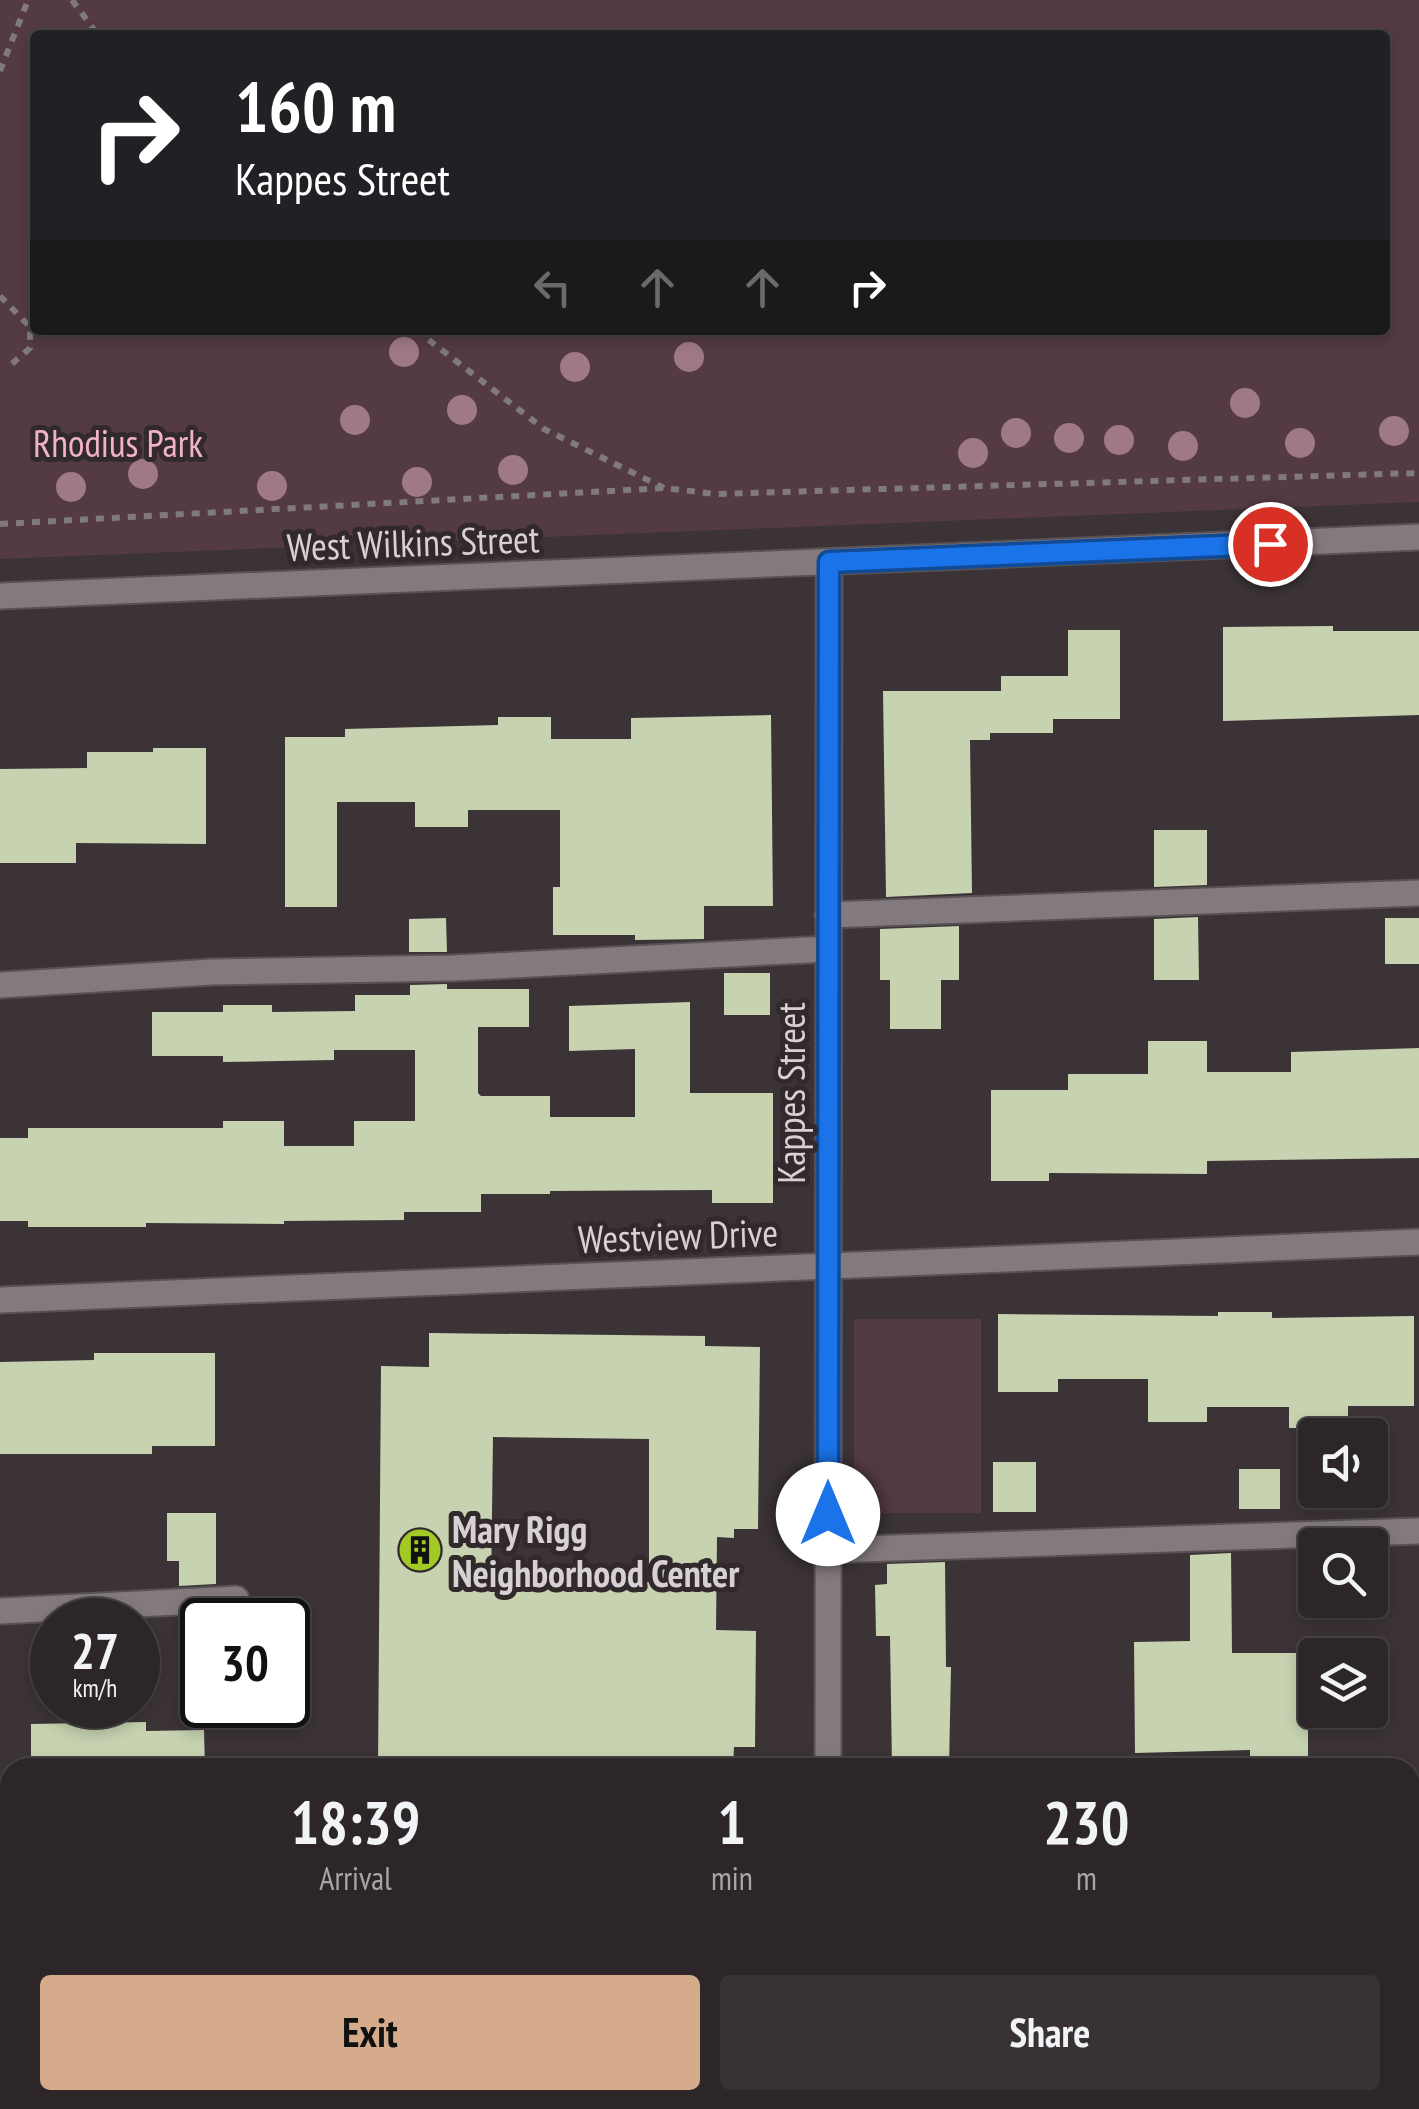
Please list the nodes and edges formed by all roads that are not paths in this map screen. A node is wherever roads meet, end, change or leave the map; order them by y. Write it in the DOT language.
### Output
graph roads {
  1 [pos="1419,537"];
  2 [pos="829,562"];
  3 [pos="0,596"];
  4 [pos="1419,894"];
  5 [pos="828,915"];
  6 [pos="828,949"];
  7 [pos="0,985"];
  8 [pos="1419,1242"];
  9 [pos="826,1266"];
  10 [pos="0,1300"];
  11 [pos="1419,1531"];
  12 [pos="828,1550"];
  13 [pos="180,1602"];
  14 [pos="0,1610"];
  15 [pos="828,1758"];
  1 -- 2 [label="street"];
  2 -- 3 [label="street, West Wilkins Street"];
  2 -- 5 [label="street, Kappes Street"];
  4 -- 5 [label="street"];
  5 -- 6 [label="street, Kappes Street"];
  6 -- 7 [label="street"];
  6 -- 9 [label="street, Kappes Street"];
  8 -- 9 [label="street, Westview Drive"];
  9 -- 10 [label="street, Westview Drive"];
  9 -- 12 [label="street, Kappes Street"];
  11 -- 12 [label="street"];
  12 -- 15 [label="street, Kappes Street"];
  13 -- 14 [label="street"];
}
